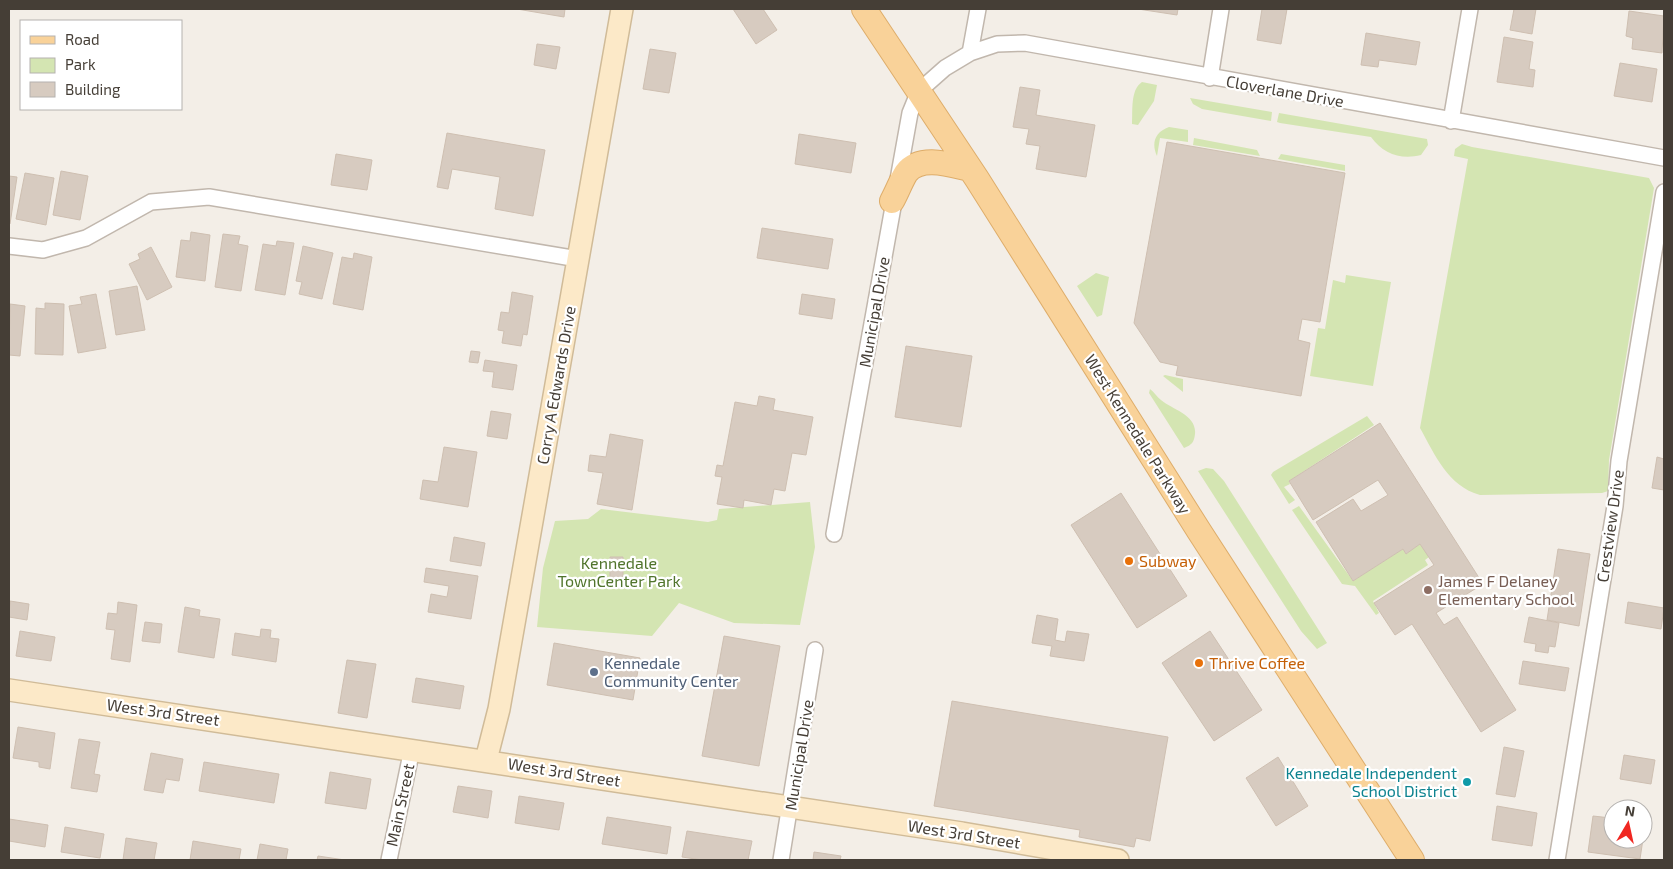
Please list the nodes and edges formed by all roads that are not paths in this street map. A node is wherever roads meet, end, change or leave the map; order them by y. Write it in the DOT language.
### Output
graph roads {
  1 [pos="622,9"];
  2 [pos="864,9"];
  3 [pos="978,9"];
  4 [pos="1222,9"];
  5 [pos="1470,9"];
  6 [pos="970,53"];
  7 [pos="1210,78"];
  8 [pos="918,91"];
  9 [pos="1452,121"];
  10 [pos="1664,158"];
  11 [pos="970,169"];
  12 [pos="1664,192"];
  13 [pos="892,201"];
  14 [pos="9,246"];
  15 [pos="578,259"];
  16 [pos="834,534"];
  17 [pos="815,650"];
  18 [pos="9,690"];
  19 [pos="412,749"];
  20 [pos="486,760"];
  21 [pos="790,807"];
  22 [pos="389,860"];
  23 [pos="782,860"];
  24 [pos="1118,860"];
  25 [pos="1412,860"];
  26 [pos="1557,860"];
  1 -- 15 [label="street, Corry A Edwards Drive"];
  2 -- 8 [label="main road, West Kennedale Parkway"];
  3 -- 6 [label="street"];
  4 -- 7 [label="street"];
  5 -- 9 [label="street"];
  6 -- 7 [label="street, Cloverlane Drive"];
  6 -- 8 [label="street, Cloverlane Drive"];
  7 -- 9 [label="street, Cloverlane Drive"];
  8 -- 11 [label="main road, West Kennedale Parkway"];
  8 -- 13 [label="street, Municipal Drive"];
  9 -- 10 [label="street, Cloverlane Drive"];
  11 -- 13 [label="main road"];
  11 -- 25 [label="main road, West Kennedale Parkway"];
  12 -- 26 [label="street, Crestview Drive"];
  13 -- 16 [label="street, Municipal Drive"];
  14 -- 15 [label="street"];
  15 -- 20 [label="street, Corry A Edwards Drive"];
  17 -- 21 [label="street, Municipal Drive"];
  18 -- 19 [label="street, West 3rd Street"];
  19 -- 20 [label="street, West 3rd Street"];
  19 -- 22 [label="street, Main Street"];
  20 -- 21 [label="street, West 3rd Street"];
  21 -- 23 [label="street, Municipal Drive"];
  21 -- 24 [label="street, West 3rd Street"];
}
